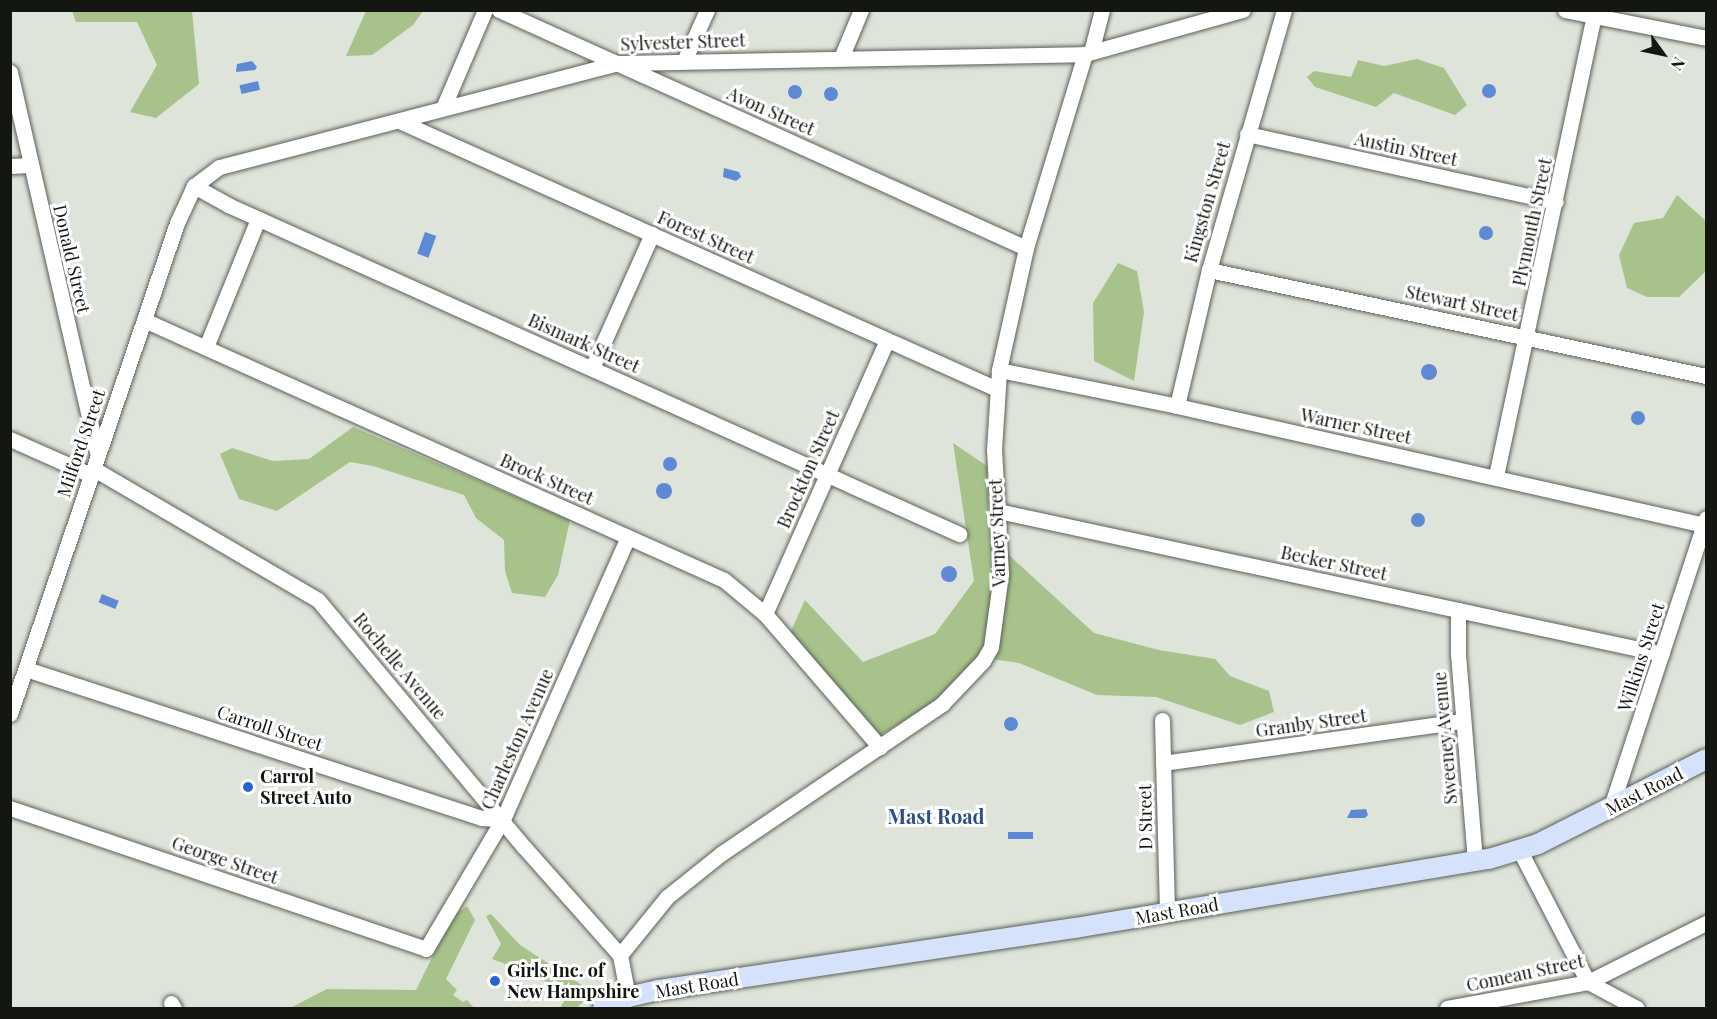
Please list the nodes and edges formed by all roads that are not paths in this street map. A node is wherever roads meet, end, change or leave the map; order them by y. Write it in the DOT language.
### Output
graph roads {
  1 [pos="485,10"];
  2 [pos="499,10"];
  3 [pos="707,10"];
  4 [pos="861,10"];
  5 [pos="1102,10"];
  6 [pos="1243,10"];
  7 [pos="1284,10"];
  8 [pos="1565,10"];
  9 [pos="1595,13"];
  10 [pos="1707,38"];
  11 [pos="1088,53"];
  12 [pos="841,58"];
  13 [pos="685,59"];
  14 [pos="618,63"];
  15 [pos="10,72"];
  16 [pos="442,108"];
  17 [pos="399,121"];
  18 [pos="1247,134"];
  19 [pos="30,165"];
  20 [pos="10,166"];
  21 [pos="194,186"];
  22 [pos="1556,202"];
  23 [pos="258,219"];
  24 [pos="652,234"];
  25 [pos="1026,248"];
  26 [pos="1209,270"];
  27 [pos="144,320"];
  28 [pos="1526,337"];
  29 [pos="887,340"];
  30 [pos="206,347"];
  31 [pos="592,368"];
  32 [pos="999,370"];
  33 [pos="1707,376"];
  34 [pos="997,389"];
  35 [pos="1178,406"];
  36 [pos="10,439"];
  37 [pos="94,466"];
  38 [pos="827,474"];
  39 [pos="1496,476"];
  40 [pos="998,511"];
  41 [pos="1705,522"];
  42 [pos="959,534"];
  43 [pos="628,537"];
  44 [pos="1458,610"];
  45 [pos="765,614"];
  46 [pos="1662,654"];
  47 [pos="26,669"];
  48 [pos="10,714"];
  49 [pos="1162,720"];
  50 [pos="1463,722"];
  51 [pos="880,747"];
  52 [pos="1707,759"];
  53 [pos="1163,763"];
  54 [pos="1611,807"];
  55 [pos="10,808"];
  56 [pos="503,819"];
  57 [pos="1520,851"];
  58 [pos="1475,862"];
  59 [pos="1167,913"];
  60 [pos="1707,923"];
  61 [pos="426,949"];
  62 [pos="620,955"];
  63 [pos="1588,982"];
  64 [pos="628,997"];
  65 [pos="603,1008"];
  66 [pos="1447,1008"];
  67 [pos="1637,1008"];
  1 -- 16 [label="street"];
  2 -- 14 [label="street, Avon Street"];
  3 -- 13 [label="street"];
  4 -- 12 [label="street"];
  5 -- 11 [label="street, Varney Street"];
  6 -- 11 [label="street, Sylvester Street"];
  7 -- 18 [label="street, Kingston Street"];
  8 -- 9 [label="street"];
  9 -- 10 [label="street"];
  9 -- 22 [label="street, Plymouth Street"];
  11 -- 12 [label="street, Sylvester Street"];
  11 -- 25 [label="street, Varney Street"];
  12 -- 13 [label="street, Sylvester Street"];
  13 -- 14 [label="street, Sylvester Street"];
  14 -- 16 [label="street, Sylvester Street"];
  14 -- 25 [label="street, Avon Street"];
  15 -- 19 [label="street, Donald Street"];
  16 -- 17 [label="street, Sylvester Street"];
  17 -- 21 [label="street, Sylvester Street"];
  17 -- 24 [label="street, Forest Street"];
  18 -- 22 [label="street, Austin Street"];
  18 -- 26 [label="street, Kingston Street"];
  19 -- 20 [label="street"];
  19 -- 37 [label="street, Donald Street"];
  21 -- 23 [label="street, Bismark Street"];
  21 -- 27 [label="street, Milford Street"];
  22 -- 28 [label="street, Plymouth Street"];
  23 -- 30 [label="street"];
  23 -- 31 [label="street, Bismark Street"];
  24 -- 29 [label="street, Forest Street"];
  24 -- 31 [label="street"];
  25 -- 32 [label="street, Varney Street"];
  26 -- 28 [label="street, Stewart Street"];
  26 -- 35 [label="street, Kingston Street"];
  27 -- 30 [label="street, Brock Street"];
  27 -- 37 [label="street, Milford Street"];
  28 -- 33 [label="street, Stewart Street"];
  28 -- 39 [label="street, Plymouth Street"];
  29 -- 34 [label="street, Forest Street"];
  29 -- 38 [label="street, Brockton Street"];
  30 -- 43 [label="street, Brock Street"];
  31 -- 38 [label="street, Bismark Street"];
  32 -- 34 [label="street, Varney Street"];
  32 -- 35 [label="street, Warner Street"];
  34 -- 40 [label="street, Varney Street"];
  35 -- 39 [label="street, Warner Street"];
  36 -- 37 [label="street, Rochelle Avenue"];
  37 -- 47 [label="street, Milford Street"];
  37 -- 56 [label="street, Rochelle Avenue"];
  38 -- 42 [label="street, Bismark Street"];
  38 -- 45 [label="street, Brockton Street"];
  39 -- 41 [label="street, Warner Street"];
  40 -- 44 [label="street, Becker Street"];
  40 -- 51 [label="street, Varney Street"];
  41 -- 46 [label="street, Wilkins Street"];
  43 -- 45 [label="street, Brock Street"];
  43 -- 56 [label="street, Charleston Avenue"];
  44 -- 46 [label="street, Becker Street"];
  44 -- 50 [label="street, Sweeney Avenue"];
  45 -- 51 [label="street, Brock Street"];
  46 -- 54 [label="street, Wilkins Street"];
  47 -- 48 [label="street, Milford Street"];
  47 -- 56 [label="street, Carroll Street"];
  49 -- 53 [label="street, D Street"];
  50 -- 53 [label="street, Granby Street"];
  50 -- 58 [label="street, Sweeney Avenue"];
  51 -- 62 [label="street, Varney Street"];
  52 -- 54 [label="main road, Mast Road"];
  53 -- 59 [label="street, D Street"];
  54 -- 57 [label="main road, Mast Road"];
  55 -- 61 [label="street, George Street"];
  56 -- 61 [label="street, Charleston Avenue"];
  56 -- 62 [label="street, Rochelle Avenue"];
  57 -- 58 [label="main road, Mast Road"];
  57 -- 63 [label="street"];
  58 -- 59 [label="main road, Mast Road"];
  59 -- 64 [label="main road, Mast Road"];
  60 -- 63 [label="street, Comeau Street"];
  62 -- 64 [label="street"];
  63 -- 66 [label="street, Comeau Street"];
  63 -- 67 [label="street"];
  64 -- 65 [label="main road"];
}
